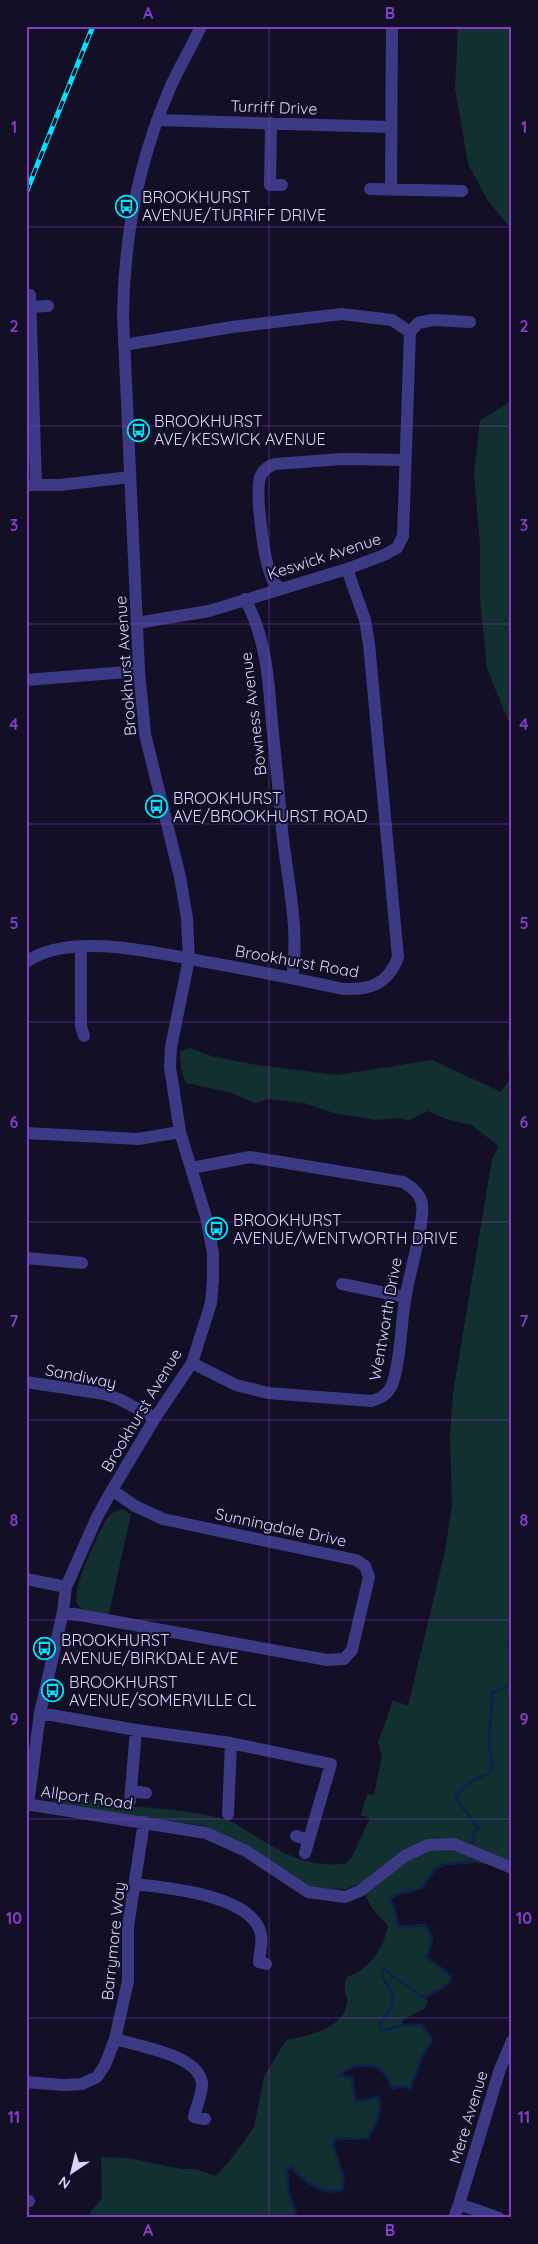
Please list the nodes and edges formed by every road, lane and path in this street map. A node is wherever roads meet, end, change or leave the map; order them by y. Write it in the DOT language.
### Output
graph roads {
  1 [pos="201,26"];
  2 [pos="392,26"];
  3 [pos="157,120"];
  4 [pos="271,123"];
  5 [pos="390,127"];
  6 [pos="270,185"];
  7 [pos="370,189"];
  8 [pos="391,189"];
  9 [pos="462,191"];
  10 [pos="48,306"];
  11 [pos="470,322"];
  12 [pos="410,332"];
  13 [pos="124,345"];
  14 [pos="30,399"];
  15 [pos="406,460"];
  16 [pos="130,477"];
  17 [pos="31,485"];
  18 [pos="348,569"];
  19 [pos="279,588"];
  20 [pos="245,599"];
  21 [pos="137,623"];
  22 [pos="139,671"];
  23 [pos="26,680"];
  24 [pos="81,946"];
  25 [pos="189,959"];
  26 [pos="26,962"];
  27 [pos="292,978"];
  28 [pos="79,1031"];
  29 [pos="180,1132"];
  30 [pos="26,1133"];
  31 [pos="191,1168"];
  32 [pos="26,1258"];
  33 [pos="82,1263"];
  34 [pos="342,1284"];
  35 [pos="405,1298"];
  36 [pos="192,1363"];
  37 [pos="26,1382"];
  38 [pos="155,1418"];
  39 [pos="112,1490"];
  40 [pos="26,1579"];
  41 [pos="66,1587"];
  42 [pos="63,1612"];
  43 [pos="40,1713"];
  44 [pos="136,1730"];
  45 [pos="231,1743"];
  46 [pos="146,1793"];
  47 [pos="27,1805"];
  48 [pos="228,1814"];
  49 [pos="144,1822"];
  50 [pos="305,1853"];
  51 [pos="512,1868"];
  52 [pos="135,1884"];
  53 [pos="266,1964"];
  54 [pos="115,2039"];
  55 [pos="512,2041"];
  56 [pos="506,2071"];
  57 [pos="26,2082"];
  58 [pos="195,2117"];
  59 [pos="459,2204"];
  60 [pos="454,2218"];
  61 [pos="499,2218"];
  1 -- 3 [label="street, Brookhurst Avenue"];
  2 -- 5 [label="street"];
  3 -- 4 [label="street, Turriff Drive"];
  3 -- 13 [label="street, Brookhurst Avenue"];
  4 -- 5 [label="street, Turriff Drive"];
  4 -- 6 [label="street"];
  5 -- 8 [label="street"];
  7 -- 8 [label="street"];
  8 -- 9 [label="street"];
  10 -- 14 [label="street"];
  11 -- 12 [label="street"];
  12 -- 13 [label="street"];
  12 -- 15 [label="street, Keswick Avenue"];
  13 -- 16 [label="street, Brookhurst Avenue"];
  14 -- 17 [label="street"];
  15 -- 18 [label="street, Keswick Avenue"];
  15 -- 19 [label="street"];
  16 -- 17 [label="street"];
  16 -- 21 [label="street, Brookhurst Avenue"];
  18 -- 19 [label="street, Keswick Avenue"];
  18 -- 27 [label="street, Brookhurst Road"];
  19 -- 20 [label="street, Keswick Avenue"];
  20 -- 21 [label="street, Keswick Avenue"];
  20 -- 27 [label="street, Bowness Avenue"];
  21 -- 22 [label="street, Brookhurst Avenue"];
  22 -- 23 [label="street"];
  22 -- 25 [label="street, Brookhurst Avenue"];
  24 -- 25 [label="street, Brookhurst Road"];
  24 -- 26 [label="street, Brookhurst Road"];
  24 -- 28 [label="street"];
  25 -- 27 [label="street, Brookhurst Road"];
  25 -- 29 [label="street, Brookhurst Avenue"];
  29 -- 30 [label="street"];
  29 -- 31 [label="street, Brookhurst Avenue"];
  31 -- 35 [label="street, Wentworth Drive"];
  31 -- 36 [label="street, Brookhurst Avenue"];
  32 -- 33 [label="street"];
  34 -- 35 [label="street"];
  35 -- 36 [label="street, Wentworth Drive"];
  36 -- 38 [label="street, Brookhurst Avenue"];
  37 -- 38 [label="street, Sandiway"];
  38 -- 39 [label="street, Brookhurst Avenue"];
  39 -- 41 [label="street, Brookhurst Avenue"];
  39 -- 42 [label="street, Sunningdale Drive"];
  40 -- 41 [label="street"];
  41 -- 42 [label="street, Brookhurst Avenue"];
  42 -- 43 [label="street, Brookhurst Avenue"];
  43 -- 44 [label="street"];
  43 -- 47 [label="street, Brookhurst Avenue"];
  44 -- 45 [label="street"];
  44 -- 46 [label="street"];
  45 -- 48 [label="street"];
  45 -- 50 [label="street"];
  47 -- 49 [label="street, Allport Road"];
  49 -- 51 [label="street, Allport Road"];
  49 -- 52 [label="street, Barrymore Way"];
  52 -- 53 [label="street"];
  52 -- 54 [label="street, Barrymore Way"];
  54 -- 57 [label="street, Barrymore Way"];
  54 -- 58 [label="street"];
  55 -- 56 [label="street, Mere Avenue"];
  56 -- 59 [label="street, Mere Avenue"];
  59 -- 60 [label="street, Mere Avenue"];
  59 -- 61 [label="street"];
}
